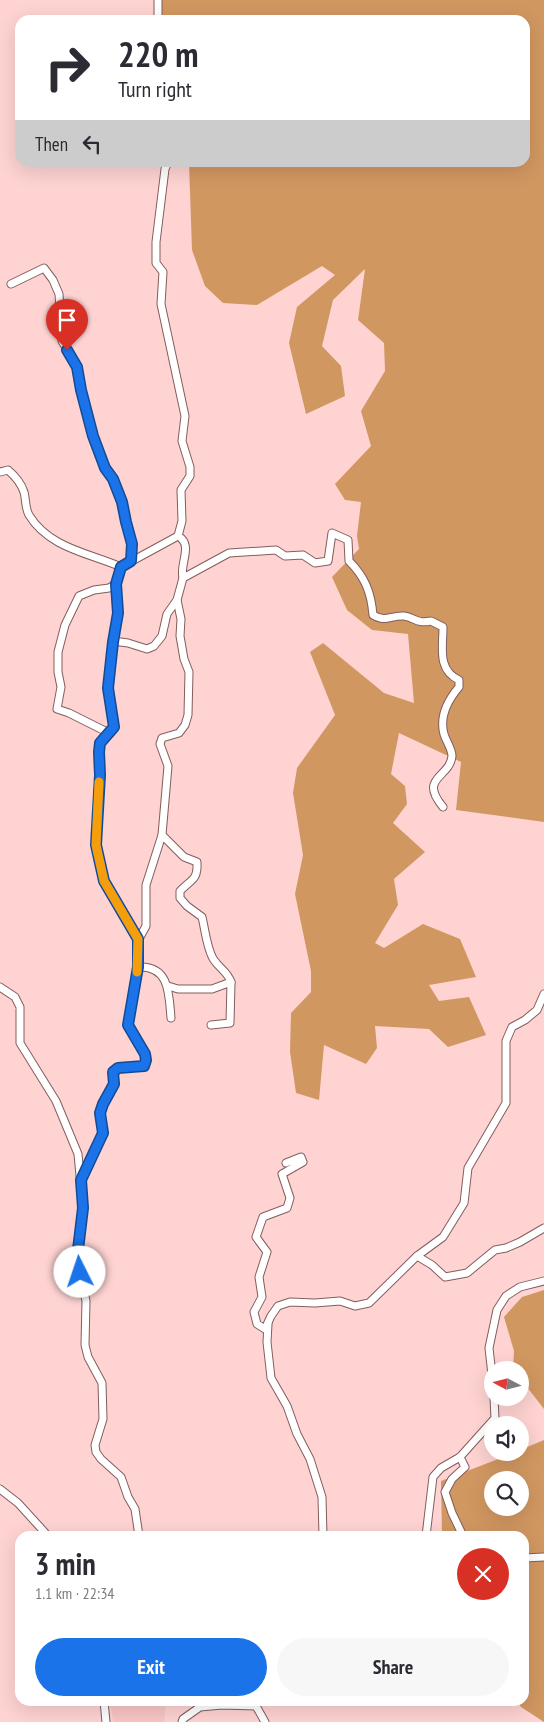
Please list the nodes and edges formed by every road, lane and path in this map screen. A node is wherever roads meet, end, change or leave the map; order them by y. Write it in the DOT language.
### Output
graph roads {
  1 [pos="158,0"];
  2 [pos="158,15"];
  3 [pos="166,167"];
  4 [pos="11,284"];
  5 [pos="0,472"];
  6 [pos="178,536"];
  7 [pos="131,561"];
  8 [pos="121,567"];
  9 [pos="183,578"];
  10 [pos="116,584"];
  11 [pos="177,600"];
  12 [pos="113,642"];
  13 [pos="109,733"];
  14 [pos="443,806"];
  15 [pos="162,835"];
  16 [pos="138,939"];
  17 [pos="138,967"];
  18 [pos="231,982"];
  19 [pos="168,986"];
  20 [pos="0,987"];
  21 [pos="544,994"];
  22 [pos="171,1018"];
  23 [pos="211,1025"];
  24 [pos="286,1163"];
  25 [pos="81,1180"];
  26 [pos="544,1228"];
  27 [pos="498,1240"];
  28 [pos="506,1248"];
  29 [pos="417,1256"];
  30 [pos="544,1281"];
  31 [pos="268,1323"];
  32 [pos="490,1361"];
  33 [pos="494,1406"];
  34 [pos="460,1457"];
  35 [pos="0,1489"];
  36 [pos="43,1531"];
  37 [pos="138,1531"];
  38 [pos="323,1531"];
  39 [pos="427,1531"];
  40 [pos="461,1531"];
  41 [pos="544,1557"];
  42 [pos="529,1558"];
  43 [pos="104,1706"];
  44 [pos="207,1706"];
  45 [pos="259,1706"];
  46 [pos="106,1722"];
  47 [pos="182,1722"];
  48 [pos="265,1722"];
  1 -- 2 [label="street"];
  3 -- 6 [label="street"];
  4 -- 7 [label="street"];
  5 -- 8 [label="street"];
  6 -- 7 [label="street"];
  6 -- 9 [label="street"];
  7 -- 8 [label="street"];
  8 -- 10 [label="street"];
  9 -- 11 [label="street"];
  9 -- 14 [label="street"];
  10 -- 12 [label="street"];
  10 -- 13 [label="street"];
  11 -- 12 [label="street"];
  11 -- 15 [label="street"];
  12 -- 13 [label="street"];
  13 -- 16 [label="street"];
  15 -- 16 [label="street"];
  15 -- 18 [label="street"];
  16 -- 17 [label="street"];
  17 -- 19 [label="street"];
  17 -- 25 [label="street"];
  18 -- 19 [label="street"];
  18 -- 23 [label="street"];
  19 -- 22 [label="street"];
  20 -- 25 [label="street"];
  21 -- 29 [label="street"];
  24 -- 31 [label="street"];
  25 -- 37 [label="street"];
  26 -- 28 [label="street"];
  27 -- 28 [label="street"];
  28 -- 29 [label="street"];
  29 -- 31 [label="street"];
  30 -- 32 [label="street"];
  31 -- 38 [label="street"];
  33 -- 34 [label="street"];
  34 -- 39 [label="street"];
  34 -- 40 [label="street"];
  35 -- 36 [label="street"];
  41 -- 42 [label="street"];
  43 -- 46 [label="street"];
  44 -- 47 [label="street"];
  45 -- 48 [label="street"];
}
